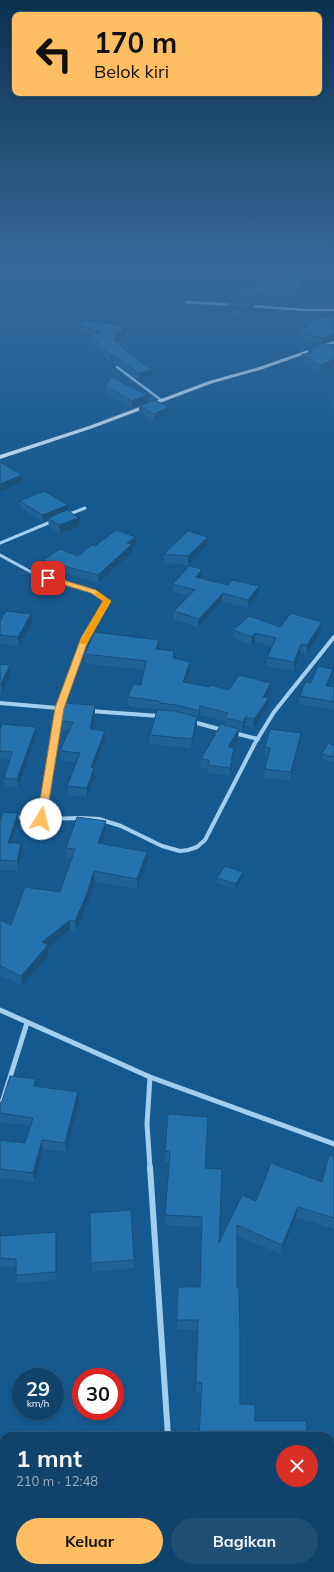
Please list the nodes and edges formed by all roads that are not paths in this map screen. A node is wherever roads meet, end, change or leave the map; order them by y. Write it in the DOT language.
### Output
graph roads {
  1 [pos="332,343"];
  2 [pos="117,367"];
  3 [pos="161,400"];
  4 [pos="0,457"];
  5 [pos="85,508"];
  6 [pos="64,517"];
  7 [pos="57,520"];
  8 [pos="0,543"];
  9 [pos="0,555"];
  10 [pos="334,638"];
  11 [pos="0,703"];
  12 [pos="59,708"];
  13 [pos="75,709"];
  14 [pos="83,710"];
  15 [pos="168,717"];
  16 [pos="191,721"];
  17 [pos="258,739"];
  18 [pos="7,817"];
  19 [pos="41,819"];
  20 [pos="0,1010"];
  21 [pos="27,1023"];
  22 [pos="150,1077"];
  23 [pos="0,1109"];
  24 [pos="334,1144"];
  25 [pos="168,1432"];
  1 -- 3 [label="street"];
  2 -- 3 [label="street"];
  3 -- 4 [label="street"];
  5 -- 6 [label="street"];
  7 -- 8 [label="street"];
  9 -- 12 [label="street"];
  10 -- 17 [label="street"];
  11 -- 12 [label="street"];
  12 -- 13 [label="street"];
  12 -- 19 [label="street"];
  14 -- 15 [label="street"];
  16 -- 17 [label="street"];
  17 -- 19 [label="street"];
  18 -- 19 [label="street"];
  20 -- 21 [label="street"];
  21 -- 22 [label="street"];
  21 -- 23 [label="street"];
  22 -- 24 [label="street"];
  22 -- 25 [label="street"];
}
